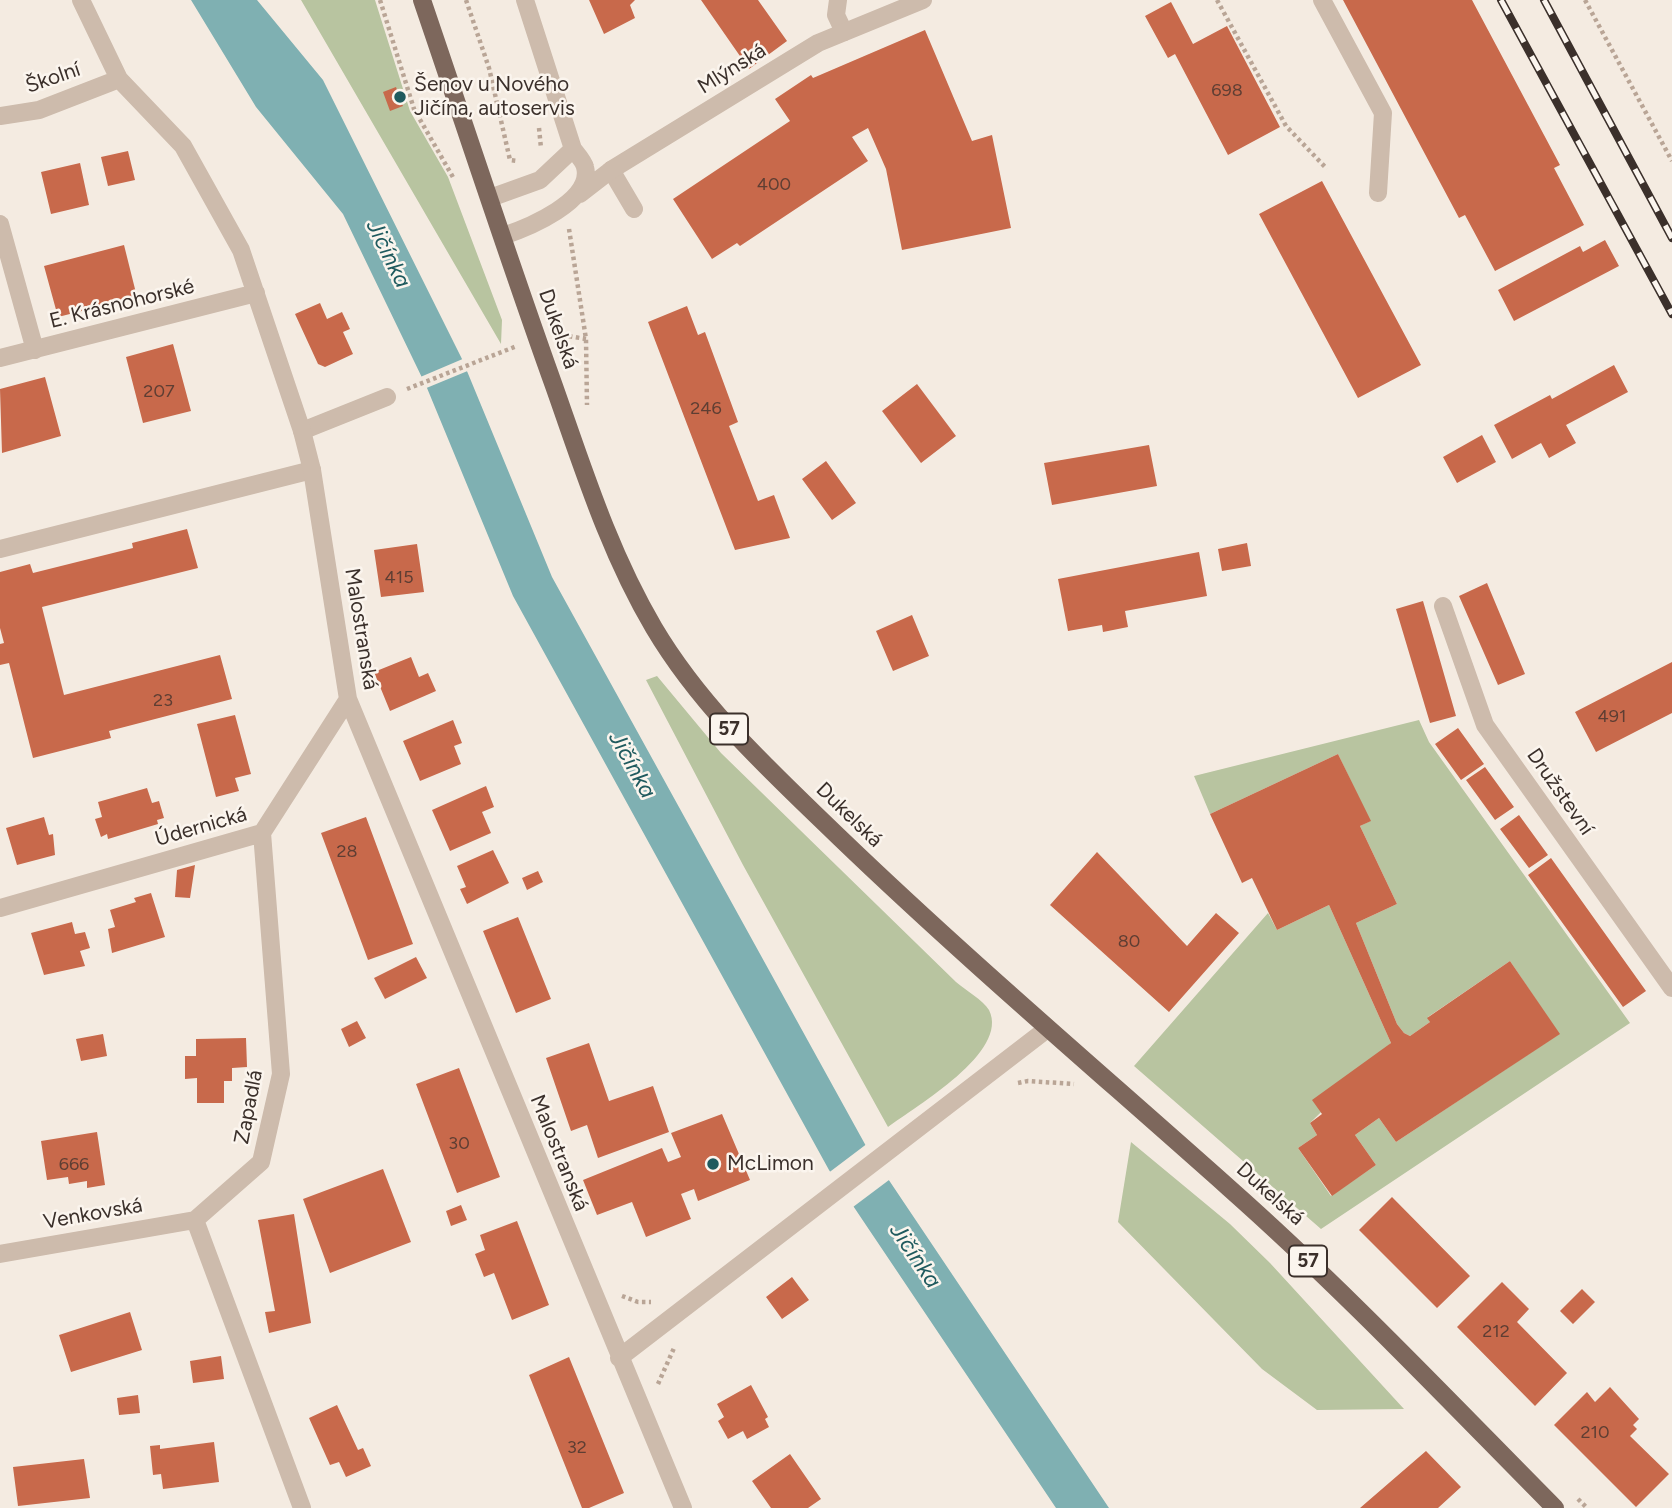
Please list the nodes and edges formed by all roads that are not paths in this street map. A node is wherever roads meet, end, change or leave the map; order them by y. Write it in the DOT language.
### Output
graph roads {
  1 [pos="82,0"];
  2 [pos="422,0"];
  3 [pos="525,0"];
  4 [pos="838,0"];
  5 [pos="923,0"];
  6 [pos="1322,0"];
  7 [pos="844,32"];
  8 [pos="119,79"];
  9 [pos="0,116"];
  10 [pos="573,149"];
  11 [pos="611,170"];
  12 [pos="1378,193"];
  13 [pos="580,194"];
  14 [pos="490,198"];
  15 [pos="634,209"];
  16 [pos="0,225"];
  17 [pos="503,236"];
  18 [pos="256,293"];
  19 [pos="35,350"];
  20 [pos="0,358"];
  21 [pos="387,397"];
  22 [pos="302,431"];
  23 [pos="312,470"];
  24 [pos="0,549"];
  25 [pos="1443,606"];
  26 [pos="348,699"];
  27 [pos="262,833"];
  28 [pos="0,908"];
  29 [pos="1672,988"];
  30 [pos="1047,1029"];
  31 [pos="195,1220"];
  32 [pos="0,1254"];
  33 [pos="619,1358"];
  34 [pos="302,1508"];
  35 [pos="683,1508"];
  36 [pos="1555,1508"];
  1 -- 8 [label="street, Malostranská"];
  2 -- 14 [label="main road, 57"];
  3 -- 10 [label="street"];
  4 -- 7 [label="street"];
  5 -- 7 [label="street, Mlýnská"];
  6 -- 12 [label="street"];
  7 -- 11 [label="street, Mlýnská"];
  8 -- 9 [label="street, Školní"];
  8 -- 18 [label="street, Malostranská"];
  10 -- 11 [label="street"];
  10 -- 13 [label="street"];
  10 -- 14 [label="street"];
  11 -- 13 [label="street, Mlýnská"];
  11 -- 15 [label="street"];
  13 -- 17 [label="street, Mlýnská"];
  14 -- 17 [label="main road, Dukelská / 57"];
  16 -- 19 [label="street"];
  17 -- 30 [label="main road, Dukelská / 57"];
  18 -- 19 [label="street, E. Krásnohorské"];
  18 -- 22 [label="street, Malostranská"];
  19 -- 20 [label="street, E. Krásnohorské"];
  21 -- 22 [label="street"];
  22 -- 23 [label="street, Malostranská"];
  23 -- 24 [label="street"];
  23 -- 26 [label="street, Malostranská"];
  25 -- 29 [label="street, Družstevní"];
  26 -- 27 [label="street, Údernická"];
  26 -- 33 [label="street, Malostranská"];
  27 -- 28 [label="street, Údernická"];
  27 -- 31 [label="street, Zapadlá"];
  30 -- 33 [label="street"];
  30 -- 36 [label="main road, Dukelská / 57"];
  31 -- 32 [label="street, Venkovská"];
  31 -- 34 [label="street"];
  33 -- 35 [label="street, Malostranská"];
}
